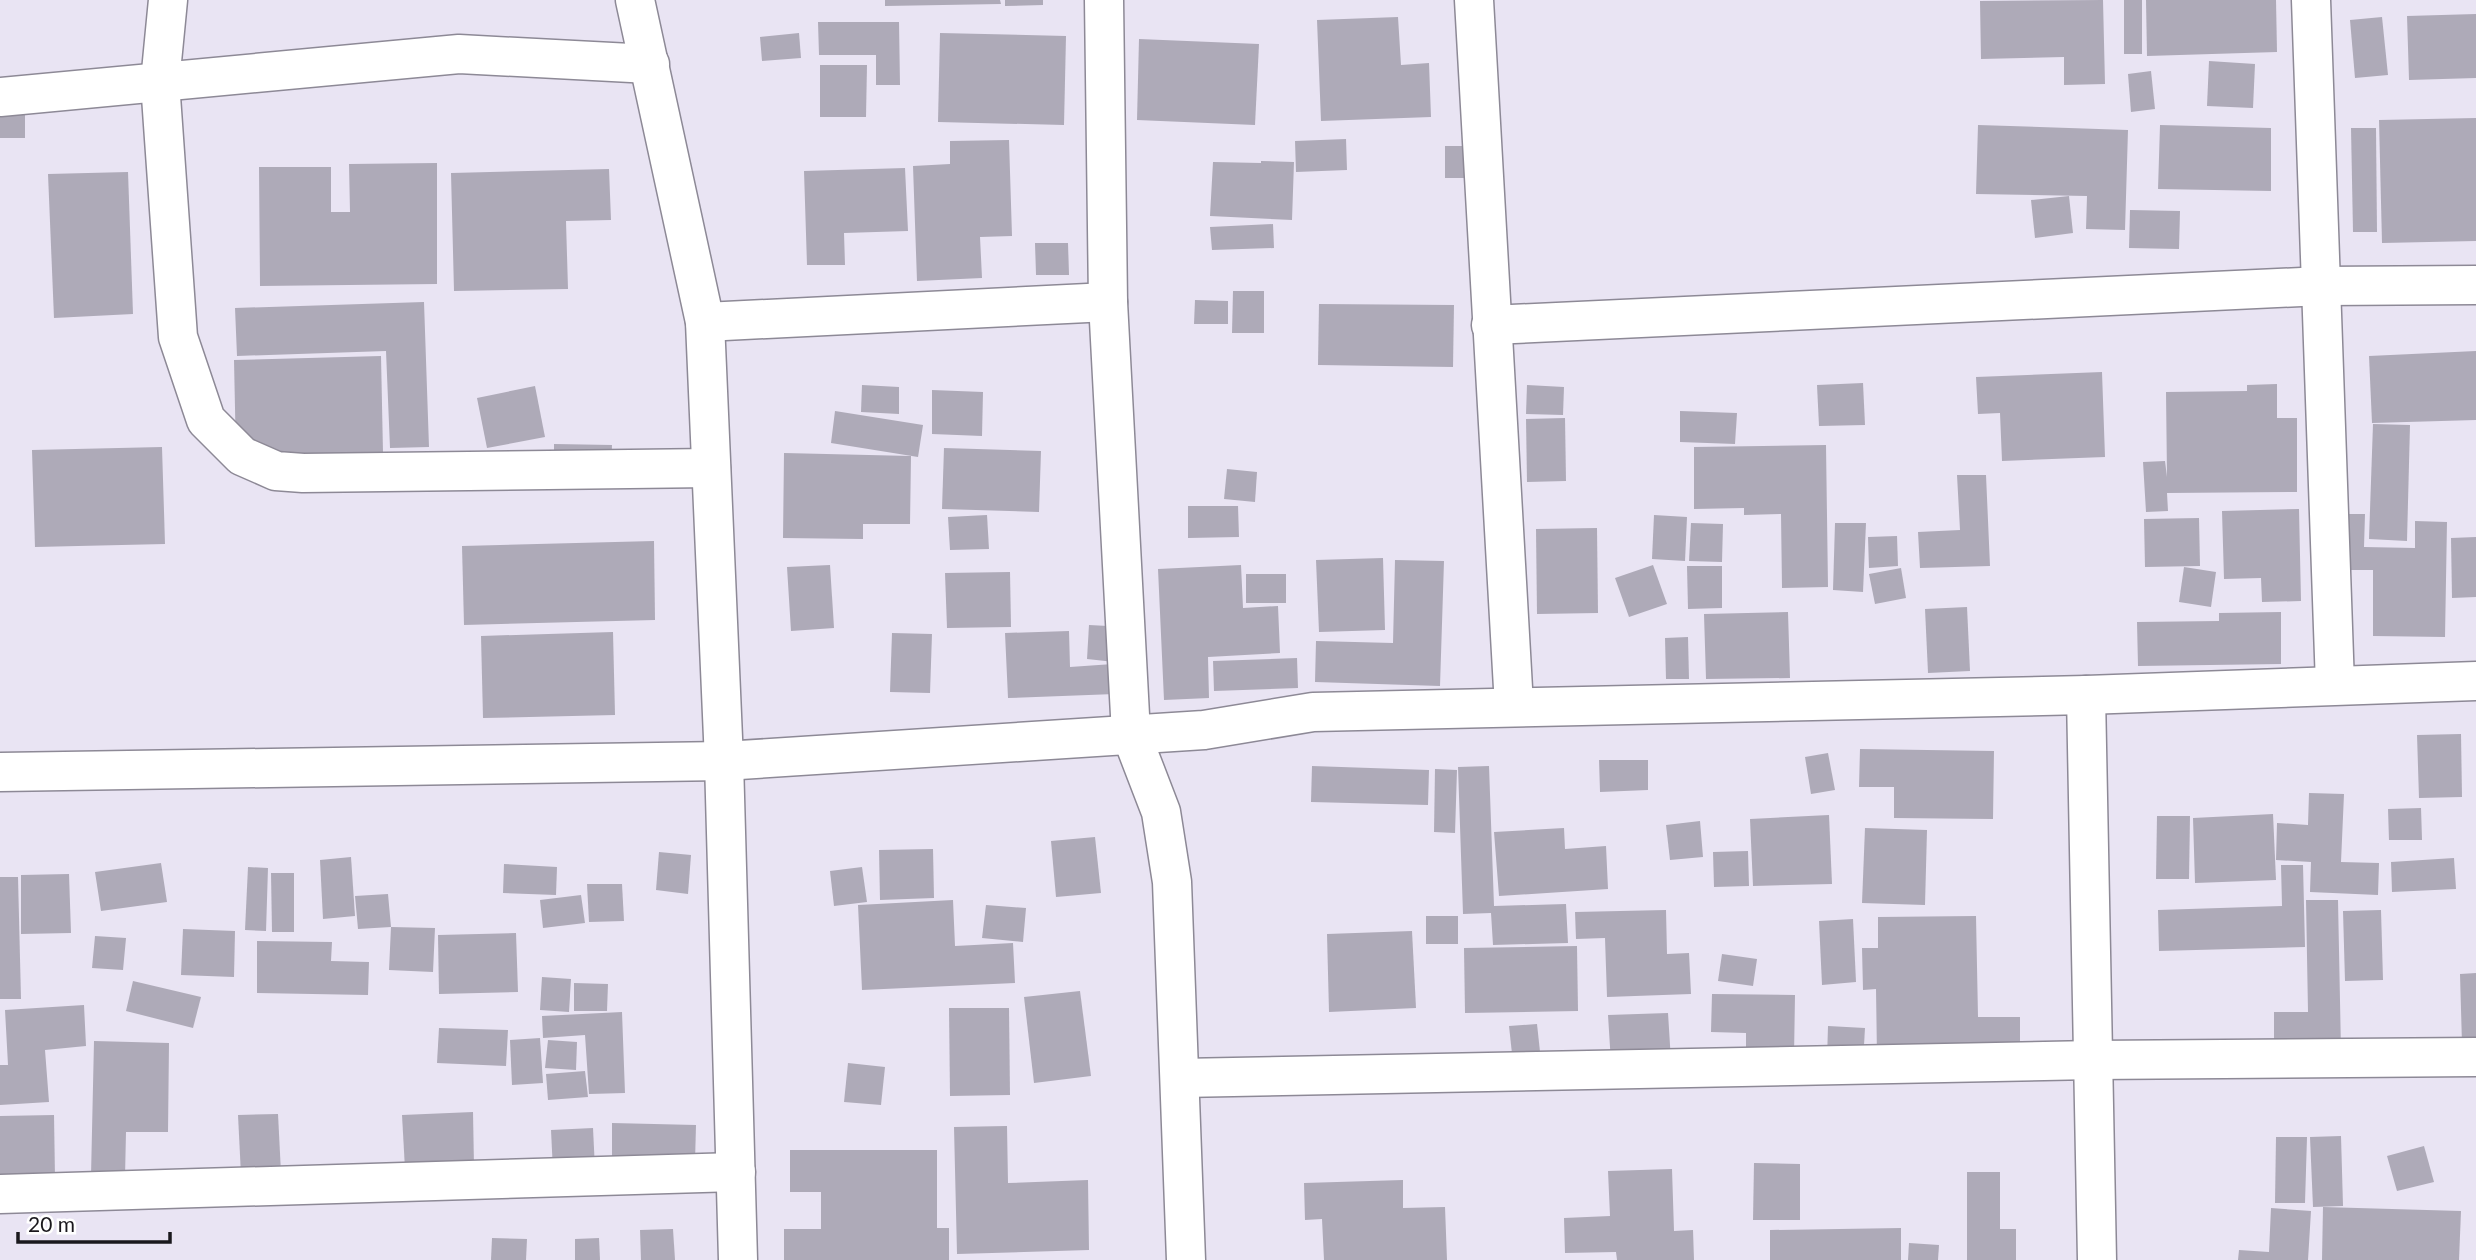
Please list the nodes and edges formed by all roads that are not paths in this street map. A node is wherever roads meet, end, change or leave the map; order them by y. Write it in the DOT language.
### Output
graph roads {
  1 [pos="168,0"];
  2 [pos="635,0"];
  3 [pos="1104,0"];
  4 [pos="1474,0"];
  5 [pos="2311,0"];
  6 [pos="650,64"];
  7 [pos="160,82"];
  8 [pos="0,97"];
  9 [pos="2476,285"];
  10 [pos="2322,286"];
  11 [pos="1108,302"];
  12 [pos="705,322"];
  13 [pos="1490,325"];
  14 [pos="711,468"];
  15 [pos="2476,681"];
  16 [pos="2335,685"];
  17 [pos="2086,695"];
  18 [pos="1514,706"];
  19 [pos="1131,734"];
  20 [pos="724,761"];
  21 [pos="0,772"];
  22 [pos="2476,1057"];
  23 [pos="2093,1060"];
  24 [pos="1181,1077"];
  25 [pos="736,1172"];
  26 [pos="0,1194"];
  27 [pos="738,1260"];
  28 [pos="1186,1260"];
  29 [pos="2097,1260"];
  1 -- 7 [label="street"];
  2 -- 6 [label="street"];
  3 -- 11 [label="street"];
  4 -- 13 [label="street"];
  5 -- 10 [label="street"];
  6 -- 7 [label="street"];
  6 -- 12 [label="street"];
  7 -- 8 [label="street"];
  7 -- 14 [label="street"];
  9 -- 10 [label="street"];
  10 -- 13 [label="street"];
  10 -- 16 [label="street"];
  11 -- 12 [label="street"];
  11 -- 19 [label="street"];
  12 -- 14 [label="street"];
  13 -- 18 [label="street"];
  14 -- 20 [label="street"];
  15 -- 16 [label="street"];
  16 -- 17 [label="street"];
  17 -- 18 [label="street"];
  17 -- 23 [label="street"];
  18 -- 19 [label="street"];
  19 -- 20 [label="street"];
  19 -- 24 [label="street"];
  20 -- 21 [label="street"];
  20 -- 25 [label="street"];
  22 -- 23 [label="street"];
  23 -- 24 [label="street"];
  23 -- 29 [label="street"];
  24 -- 28 [label="street"];
  25 -- 26 [label="street"];
  25 -- 27 [label="street"];
}
